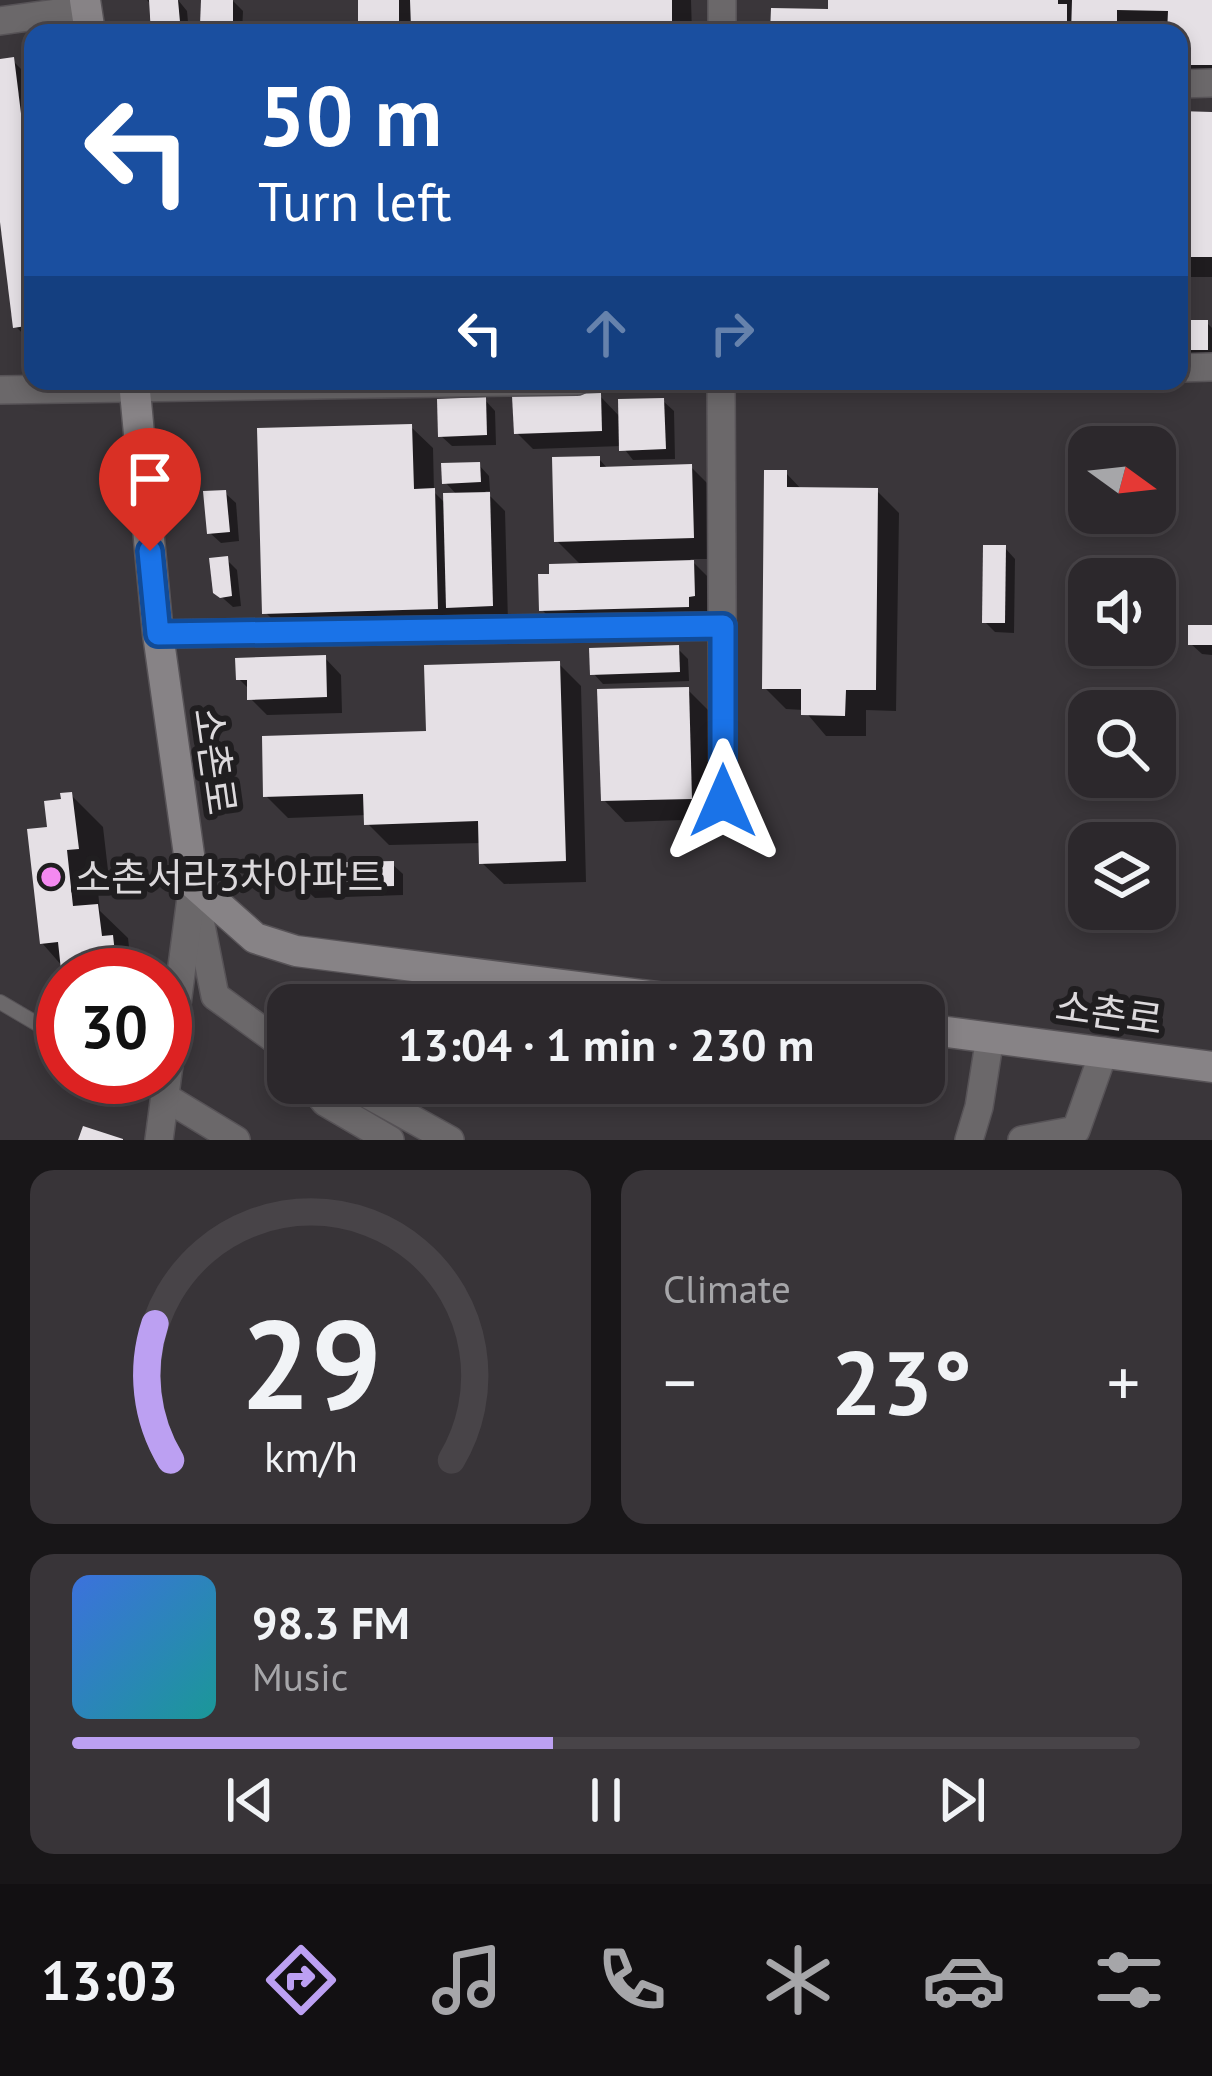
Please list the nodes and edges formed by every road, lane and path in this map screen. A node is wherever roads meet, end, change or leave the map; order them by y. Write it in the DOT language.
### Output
graph roads {
  1 [pos="87,14"];
  2 [pos="0,21"];
  3 [pos="135,390"];
  4 [pos="721,390"];
  5 [pos="723,626"];
  6 [pos="158,634"];
  7 [pos="723,801"];
  8 [pos="193,883"];
  9 [pos="184,948"];
  10 [pos="555,984"];
  11 [pos="0,1002"];
  12 [pos="36,1023"];
  13 [pos="945,1032"];
  14 [pos="267,1034"];
  15 [pos="990,1037"];
  16 [pos="1104,1051"];
  17 [pos="1212,1066"];
  18 [pos="164,1104"];
  19 [pos="177,1104"];
  20 [pos="328,1104"];
  21 [pos="385,1104"];
  22 [pos="159,1140"];
  23 [pos="236,1140"];
  24 [pos="390,1140"];
  25 [pos="450,1140"];
  26 [pos="969,1140"];
  27 [pos="1022,1140"];
  1 -- 2 [label="street"];
  3 -- 6 [label="street, 소촌로"];
  4 -- 5 [label="street"];
  5 -- 6 [label="street"];
  5 -- 7 [label="street"];
  6 -- 8 [label="street, 소촌로"];
  8 -- 9 [label="street"];
  8 -- 10 [label="street"];
  8 -- 14 [label="street"];
  11 -- 12 [label="lane"];
  13 -- 15 [label="street, 소촌로"];
  15 -- 16 [label="street, 소촌로"];
  15 -- 26 [label="street"];
  16 -- 17 [label="street, 소촌로"];
  16 -- 27 [label="street"];
  18 -- 22 [label="street"];
  19 -- 23 [label="street"];
  20 -- 24 [label="street"];
  21 -- 25 [label="street"];
}
